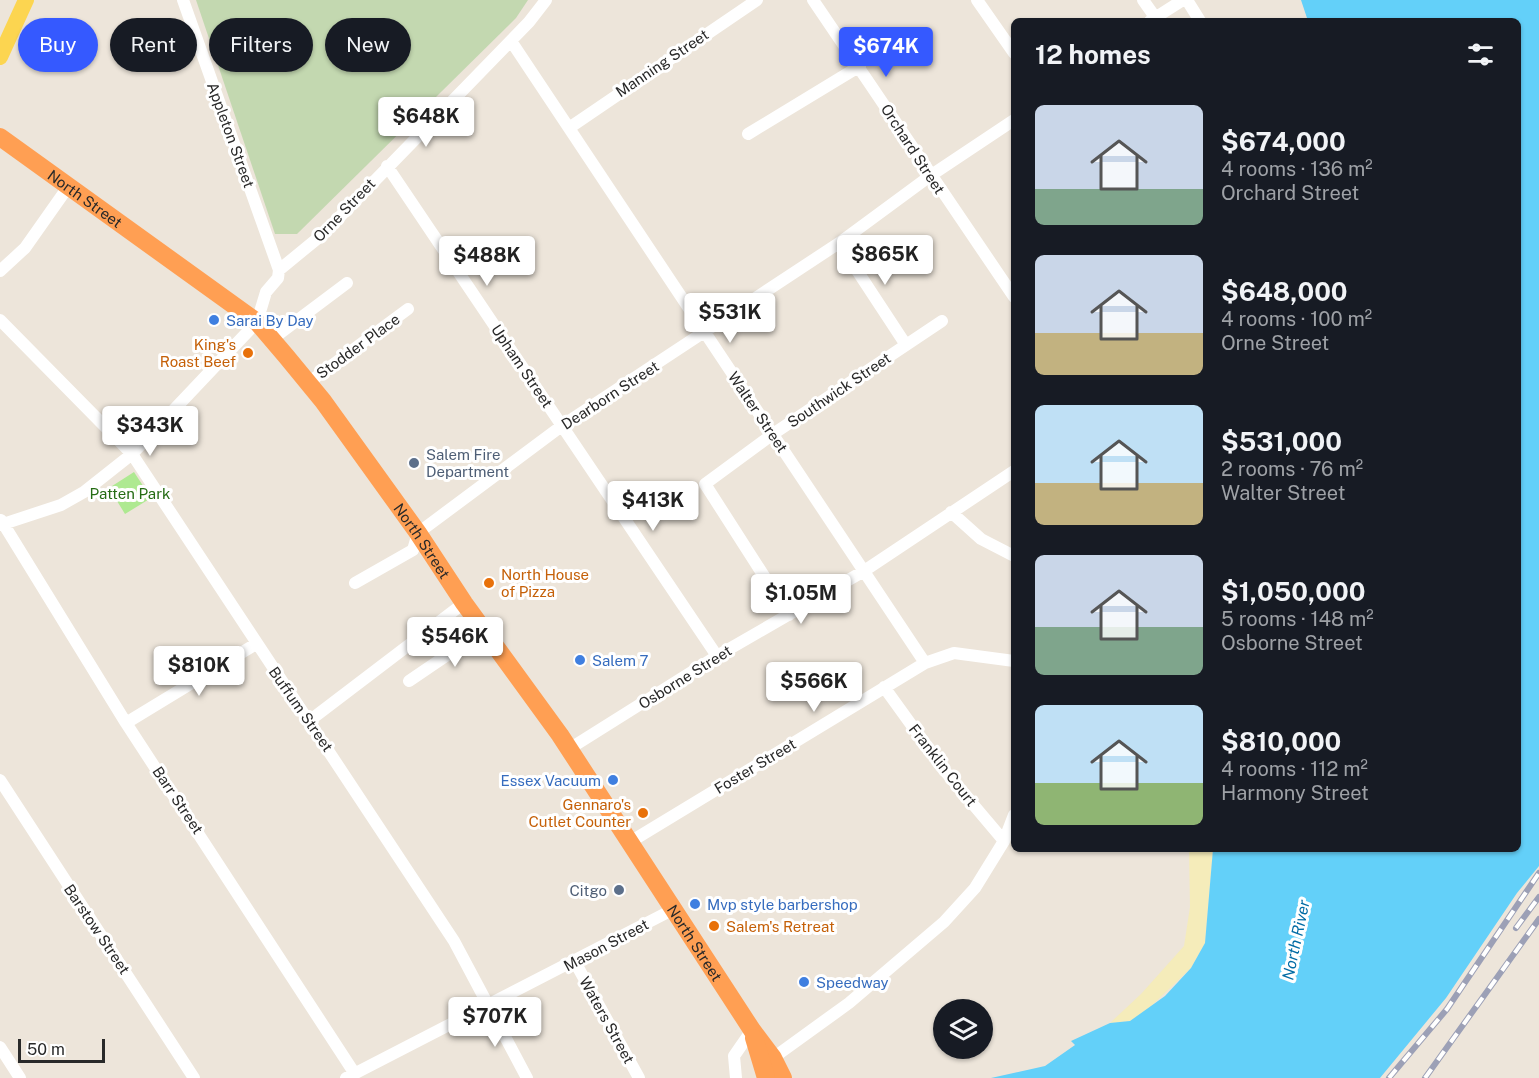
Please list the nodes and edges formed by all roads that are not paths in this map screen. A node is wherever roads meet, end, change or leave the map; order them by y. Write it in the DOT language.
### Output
graph roads {
  1 [pos="26,0"];
  2 [pos="183,0"];
  3 [pos="546,0"];
  4 [pos="757,0"];
  5 [pos="813,0"];
  6 [pos="977,0"];
  7 [pos="1143,0"];
  8 [pos="1185,0"];
  9 [pos="1152,18"];
  10 [pos="1154,18"];
  11 [pos="1198,18"];
  12 [pos="511,41"];
  13 [pos="1011,49"];
  14 [pos="0,57"];
  15 [pos="860,66"];
  16 [pos="1011,122"];
  17 [pos="569,128"];
  18 [pos="748,134"];
  19 [pos="0,137"];
  20 [pos="387,166"];
  21 [pos="930,176"];
  22 [pos="68,187"];
  23 [pos="839,243"];
  24 [pos="279,270"];
  25 [pos="0,271"];
  26 [pos="346,284"];
  27 [pos="1011,293"];
  28 [pos="408,309"];
  29 [pos="0,320"];
  30 [pos="942,321"];
  31 [pos="256,322"];
  32 [pos="705,332"];
  33 [pos="271,340"];
  34 [pos="906,345"];
  35 [pos="308,383"];
  36 [pos="563,425"];
  37 [pos="773,434"];
  38 [pos="132,454"];
  39 [pos="1011,473"];
  40 [pos="951,512"];
  41 [pos="2,523"];
  42 [pos="418,533"];
  43 [pos="1011,554"];
  44 [pos="864,571"];
  45 [pos="355,583"];
  46 [pos="464,603"];
  47 [pos="789,615"];
  48 [pos="484,630"];
  49 [pos="256,644"];
  50 [pos="717,656"];
  51 [pos="1011,661"];
  52 [pos="925,663"];
  53 [pos="409,681"];
  54 [pos="884,687"];
  55 [pos="309,721"];
  56 [pos="126,723"];
  57 [pos="569,749"];
  58 [pos="0,780"];
  59 [pos="1011,823"];
  60 [pos="630,842"];
  61 [pos="1004,842"];
  62 [pos="674,909"];
  63 [pos="575,962"];
  64 [pos="490,1004"];
  65 [pos="752,1030"];
  66 [pos="1,1050"];
  67 [pos="767,1067"];
  68 [pos="350,1076"];
  69 [pos="20,1078"];
  70 [pos="194,1078"];
  71 [pos="527,1078"];
  72 [pos="639,1078"];
  73 [pos="736,1078"];
  74 [pos="783,1078"];
  1 -- 14 [label="main road"];
  2 -- 24 [label="street, Appleton Street"];
  3 -- 12 [label="street, Orne Street"];
  4 -- 17 [label="street, Manning Street"];
  5 -- 15 [label="street, Orchard Street"];
  6 -- 13 [label="street"];
  7 -- 9 [label="street"];
  8 -- 10 [label="street"];
  8 -- 11 [label="street"];
  12 -- 17 [label="street, Walter Street"];
  12 -- 20 [label="street, Orne Street"];
  15 -- 18 [label="street"];
  15 -- 21 [label="street, Orchard Street"];
  16 -- 21 [label="street, Dearborn Street"];
  17 -- 32 [label="street, Walter Street"];
  19 -- 22 [label="highway, North Street"];
  20 -- 24 [label="street, Orne Street"];
  20 -- 36 [label="street, Upham Street"];
  21 -- 23 [label="street, Dearborn Street"];
  21 -- 27 [label="street, Orchard Street"];
  22 -- 25 [label="street"];
  22 -- 31 [label="highway, North Street"];
  23 -- 32 [label="street, Dearborn Street"];
  23 -- 34 [label="street, Southwick Street"];
  24 -- 31 [label="street, Orne Street"];
  26 -- 33 [label="street"];
  28 -- 35 [label="street, Stodder Place"];
  29 -- 38 [label="street, Buffum Street"];
  30 -- 34 [label="street, Southwick Street"];
  31 -- 33 [label="highway, North Street"];
  31 -- 38 [label="street"];
  32 -- 36 [label="street, Dearborn Street"];
  32 -- 37 [label="street, Walter Street"];
  33 -- 35 [label="highway, North Street"];
  34 -- 37 [label="street, Southwick Street"];
  35 -- 42 [label="highway, North Street"];
  36 -- 42 [label="street, Dearborn Street"];
  36 -- 50 [label="street, Upham Street"];
  37 -- 44 [label="street, Walter Street"];
  37 -- 47 [label="street, Southwick Street"];
  38 -- 41 [label="street"];
  38 -- 49 [label="street, Buffum Street"];
  39 -- 40 [label="street, Osborne Street"];
  40 -- 43 [label="street"];
  40 -- 44 [label="street, Osborne Street"];
  41 -- 56 [label="street, Barr Street"];
  42 -- 45 [label="street, Dearborn Street"];
  42 -- 46 [label="highway, North Street"];
  44 -- 47 [label="street, Osborne Street"];
  44 -- 52 [label="street, Walter Street"];
  46 -- 48 [label="highway, North Street"];
  46 -- 55 [label="street"];
  47 -- 50 [label="street, Osborne Street"];
  48 -- 53 [label="street"];
  48 -- 57 [label="highway, North Street"];
  49 -- 55 [label="street, Buffum Street"];
  49 -- 56 [label="street"];
  50 -- 57 [label="street, Osborne Street"];
  51 -- 52 [label="street, Foster Street"];
  52 -- 54 [label="street, Foster Street"];
  54 -- 60 [label="street, Foster Street"];
  54 -- 61 [label="street, Franklin Court"];
  55 -- 64 [label="street, Buffum Street"];
  56 -- 68 [label="street, Barr Street"];
  57 -- 60 [label="highway, North Street"];
  58 -- 70 [label="street, Barstow Street"];
  59 -- 61 [label="street"];
  60 -- 62 [label="highway, North Street"];
  61 -- 67 [label="street"];
  62 -- 63 [label="street, Mason Street"];
  62 -- 65 [label="highway, North Street"];
  63 -- 64 [label="street, Mason Street"];
  63 -- 72 [label="street, Waters Street"];
  64 -- 68 [label="street, Mason Street"];
  64 -- 71 [label="street, Buffum Street"];
  65 -- 67 [label="highway, North Street"];
  65 -- 73 [label="street"];
  66 -- 69 [label="street"];
  67 -- 74 [label="highway, North Street"];
}
